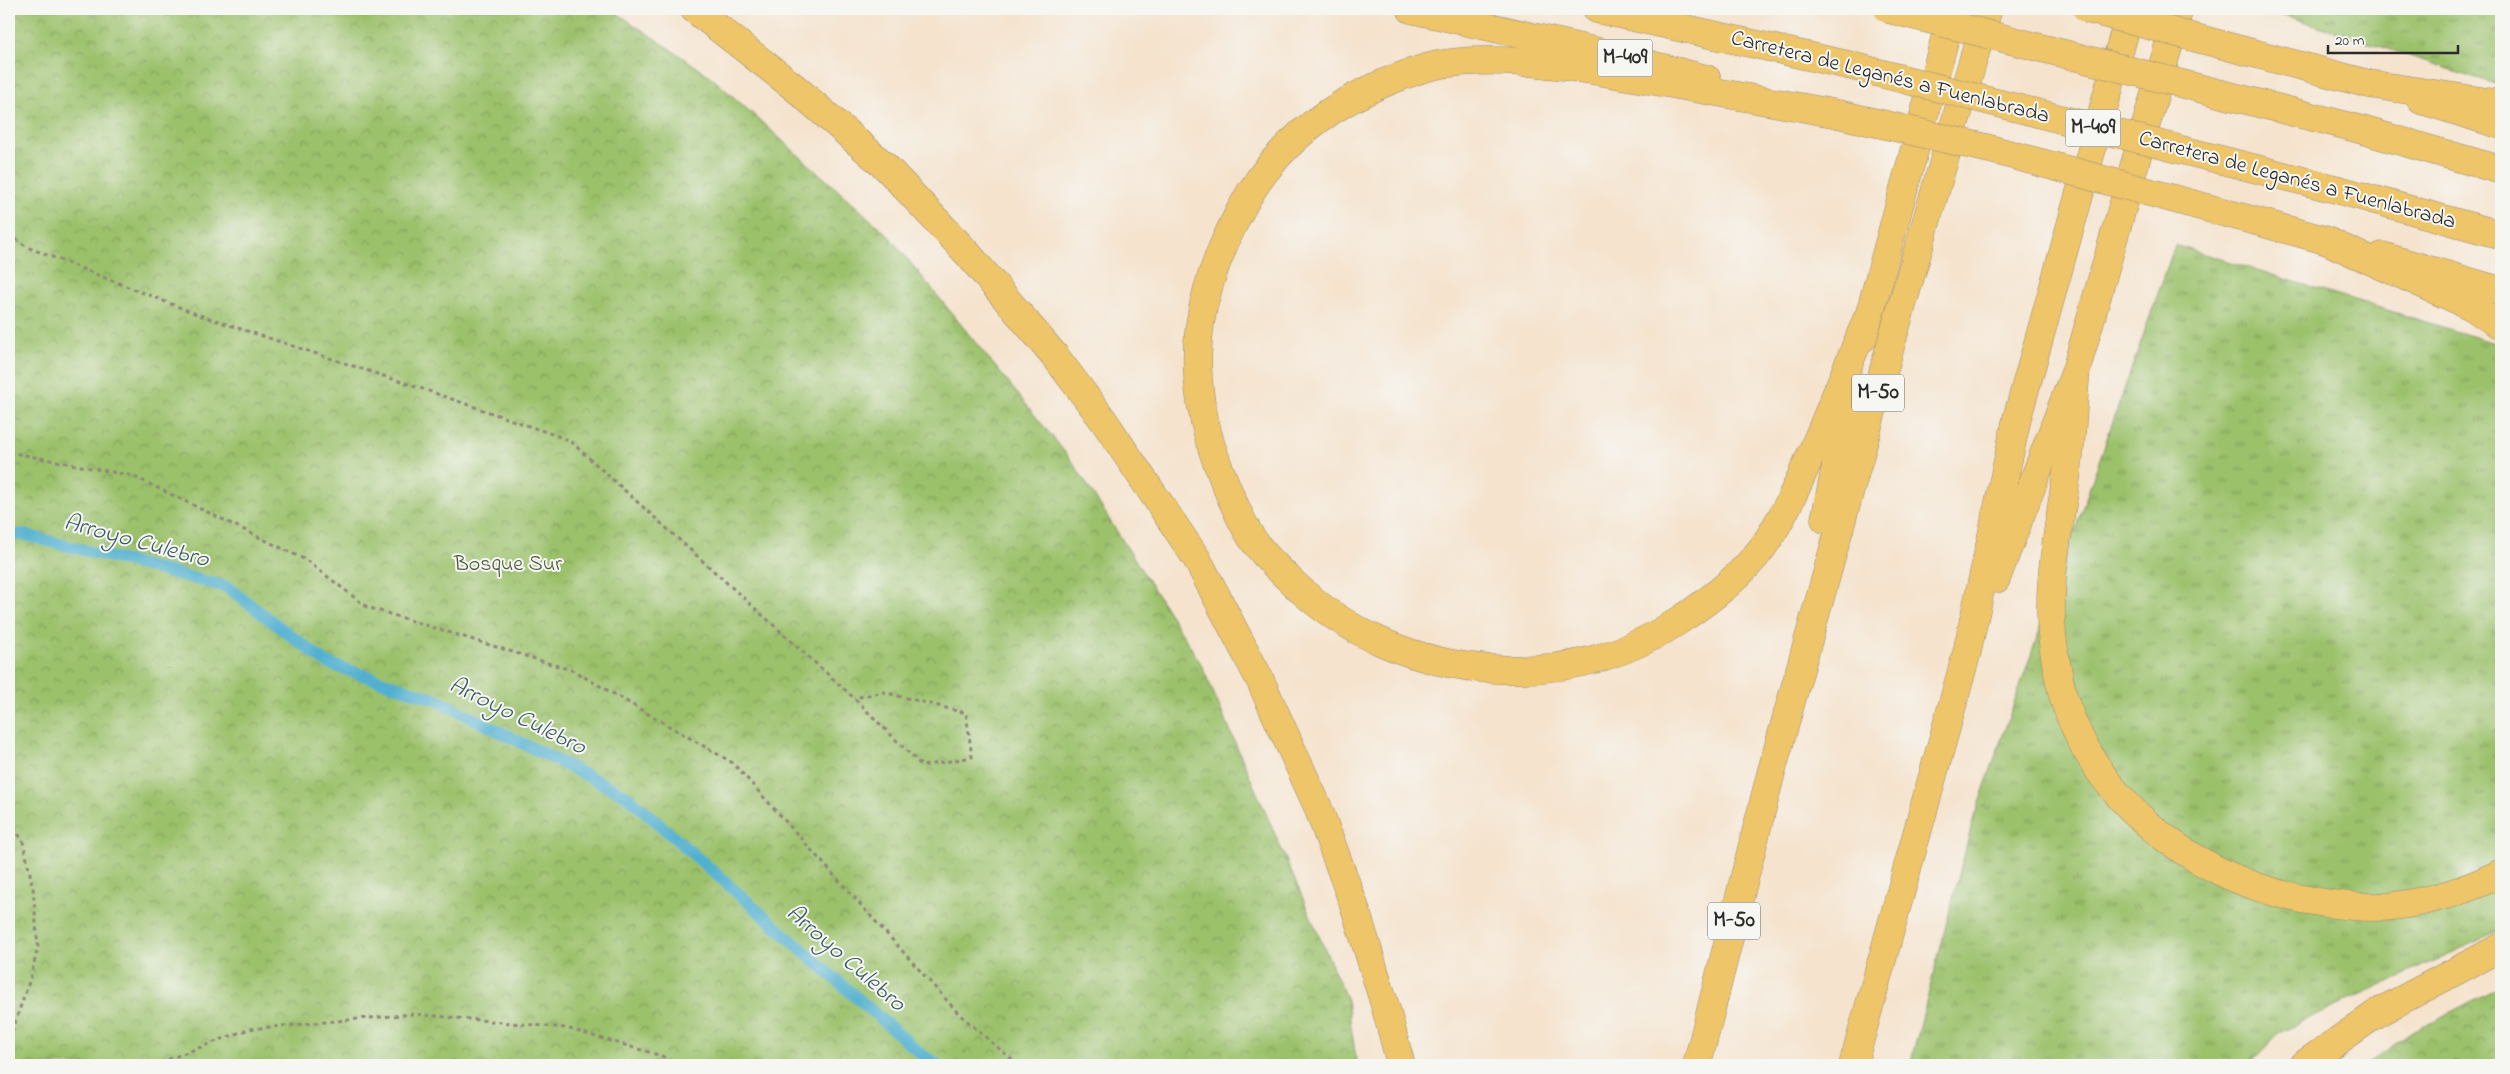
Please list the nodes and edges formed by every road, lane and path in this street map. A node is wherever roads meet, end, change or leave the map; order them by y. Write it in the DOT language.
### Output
graph roads {
  1 [pos="694,9"];
  2 [pos="1411,9"];
  3 [pos="1597,9"];
  4 [pos="1888,9"];
  5 [pos="1953,9"];
  6 [pos="1988,9"];
  7 [pos="2087,9"];
  8 [pos="2130,9"];
  9 [pos="2179,9"];
  10 [pos="2369,84"];
  11 [pos="2501,104"];
  12 [pos="1838,114"];
  13 [pos="2501,124"];
  14 [pos="2501,170"];
  15 [pos="9,234"];
  16 [pos="2501,235"];
  17 [pos="2325,240"];
  18 [pos="2501,291"];
  19 [pos="1867,319"];
  20 [pos="2501,326"];
  21 [pos="2076,370"];
  22 [pos="9,452"];
  23 [pos="1967,652"];
  24 [pos="854,698"];
  25 [pos="1770,777"];
  26 [pos="9,821"];
  27 [pos="2501,873"];
  28 [pos="2501,947"];
  29 [pos="9,1040"];
  30 [pos="153,1065"];
  31 [pos="679,1065"];
  32 [pos="1018,1065"];
  33 [pos="1401,1065"];
  34 [pos="1697,1065"];
  35 [pos="1853,1065"];
  36 [pos="2303,1065"];
  1 -- 33 [label="highway"];
  2 -- 12 [label="highway, M-409"];
  3 -- 16 [label="highway, Carretera de Leganés a Fuenlabrada / M-409, bridge"];
  4 -- 14 [label="highway, bridge"];
  5 -- 19 [label="highway"];
  6 -- 25 [label="highway, M-50"];
  7 -- 10 [label="highway, bridge"];
  8 -- 23 [label="highway"];
  9 -- 21 [label="highway"];
  10 -- 11 [label="highway"];
  10 -- 13 [label="highway"];
  12 -- 17 [label="highway, M-409, bridge"];
  12 -- 19 [label="highway"];
  15 -- 24 [label="path"];
  17 -- 18 [label="highway, M-409"];
  17 -- 20 [label="highway"];
  19 -- 25 [label="highway"];
  21 -- 23 [label="highway"];
  21 -- 27 [label="highway"];
  22 -- 32 [label="path"];
  23 -- 35 [label="highway"];
  24 -- 24 [label="path"];
  25 -- 34 [label="highway, M-50"];
  26 -- 29 [label="path"];
  28 -- 36 [label="highway"];
  30 -- 31 [label="path"];
}
